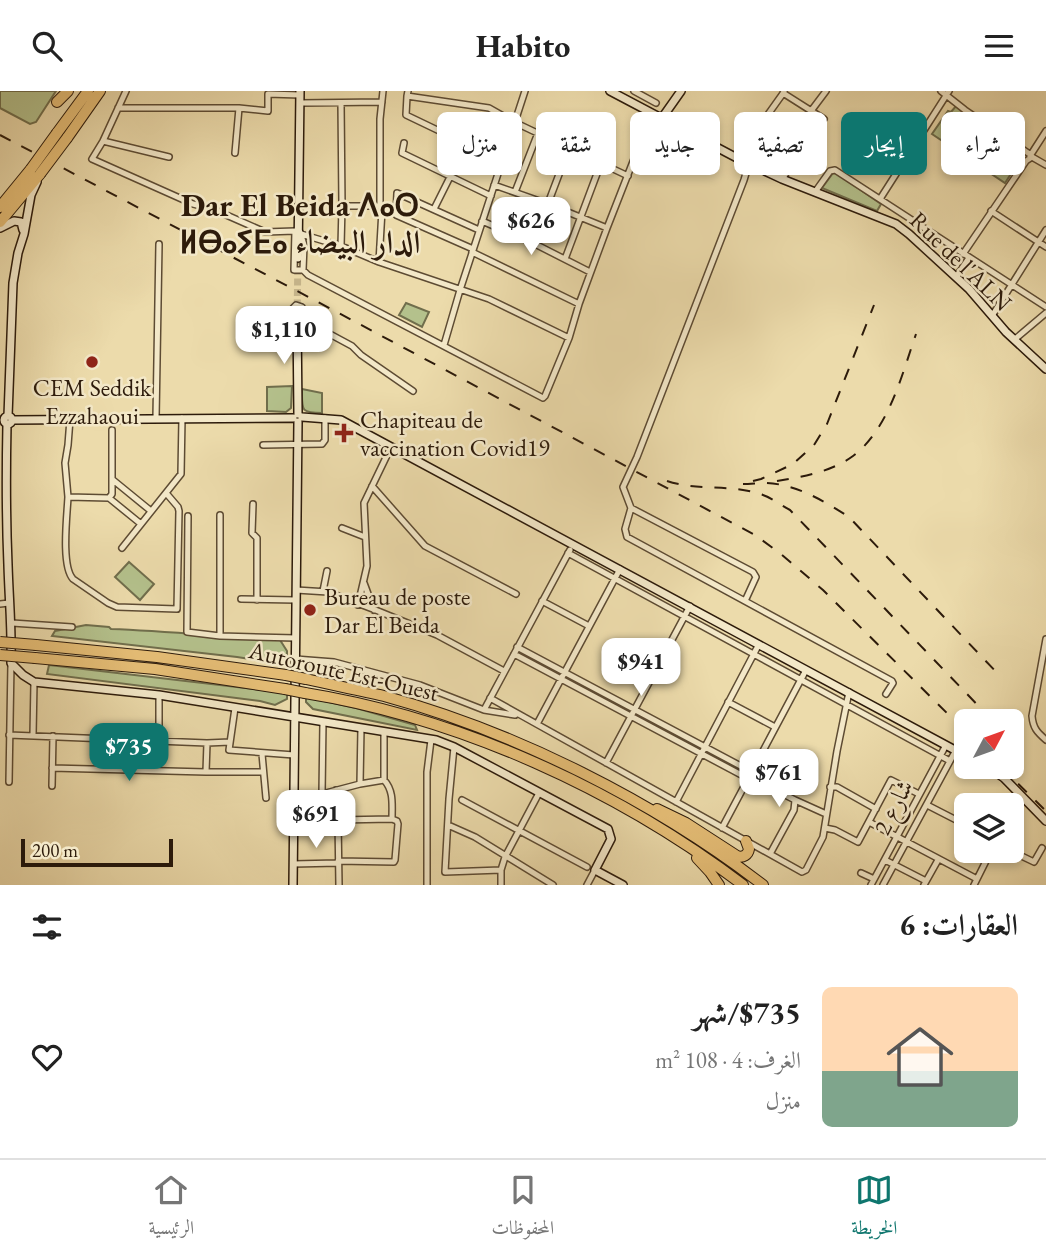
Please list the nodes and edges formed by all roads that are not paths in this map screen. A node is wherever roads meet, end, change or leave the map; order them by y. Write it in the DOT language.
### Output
graph roads {
  1 [pos="68,91"];
  2 [pos="100,91"];
  3 [pos="125,91"];
  4 [pos="383,91"];
  5 [pos="525,91"];
  6 [pos="610,91"];
  7 [pos="635,91"];
  8 [pos="681,91"];
  9 [pos="826,91"];
  10 [pos="784,92"];
  11 [pos="946,92"];
  12 [pos="86,93"];
  13 [pos="408,93"];
  14 [pos="300,97"];
  15 [pos="382,101"];
  16 [pos="57,102"];
  17 [pos="341,103"];
  18 [pos="656,103"];
  19 [pos="118,108"];
  20 [pos="239,108"];
  21 [pos="811,111"];
  22 [pos="496,112"];
  23 [pos="518,112"];
  24 [pos="650,112"];
  25 [pos="666,112"];
  26 [pos="770,112"];
  27 [pos="437,130"];
  28 [pos="1046,131"];
  29 [pos="536,138"];
  30 [pos="103,141"];
  31 [pos="404,143"];
  32 [pos="235,153"];
  33 [pos="169,157"];
  34 [pos="1030,157"];
  35 [pos="1046,165"];
  36 [pos="616,170"];
  37 [pos="630,171"];
  38 [pos="36,172"];
  39 [pos="497,175"];
  40 [pos="559,175"];
  41 [pos="596,175"];
  42 [pos="745,175"];
  43 [pos="774,175"];
  44 [pos="785,175"];
  45 [pos="628,176"];
  46 [pos="450,177"];
  47 [pos="782,179"];
  48 [pos="494,185"];
  49 [pos="515,192"];
  50 [pos="814,192"];
  51 [pos="491,196"];
  52 [pos="880,199"];
  53 [pos="548,204"];
  54 [pos="342,206"];
  55 [pos="0,207"];
  56 [pos="381,208"];
  57 [pos="434,209"];
  58 [pos="396,210"];
  59 [pos="992,211"];
  60 [pos="580,218"];
  61 [pos="482,221"];
  62 [pos="0,222"];
  63 [pos="0,229"];
  64 [pos="607,229"];
  65 [pos="298,230"];
  66 [pos="479,230"];
  67 [pos="1046,230"];
  68 [pos="23,234"];
  69 [pos="1039,242"];
  70 [pos="533,243"];
  71 [pos="159,244"];
  72 [pos="341,246"];
  73 [pos="1046,247"];
  74 [pos="472,251"];
  75 [pos="966,256"];
  76 [pos="298,258"];
  77 [pos="565,260"];
  78 [pos="379,262"];
  79 [pos="303,270"];
  80 [pos="590,272"];
  81 [pos="956,277"];
  82 [pos="1012,285"];
  83 [pos="460,290"];
  84 [pos="579,304"];
  85 [pos="1046,307"];
  86 [pos="1046,313"];
  87 [pos="992,316"];
  88 [pos="297,317"];
  89 [pos="302,326"];
  90 [pos="569,338"];
  91 [pos="1014,340"];
  92 [pos="444,345"];
  93 [pos="298,352"];
  94 [pos="1046,369"];
  95 [pos="413,391"];
  96 [pos="156,418"];
  97 [pos="182,418"];
  98 [pos="298,418"];
  99 [pos="326,418"];
  100 [pos="70,419"];
  101 [pos="6,420"];
  102 [pos="112,430"];
  103 [pos="263,445"];
  104 [pos="298,445"];
  105 [pos="391,447"];
  106 [pos="3,473"];
  107 [pos="113,480"];
  108 [pos="372,486"];
  109 [pos="166,493"];
  110 [pos="68,497"];
  111 [pos="109,498"];
  112 [pos="253,503"];
  113 [pos="631,508"];
  114 [pos="151,511"];
  115 [pos="220,515"];
  116 [pos="188,516"];
  117 [pos="141,524"];
  118 [pos="342,529"];
  119 [pos="3,537"];
  120 [pos="365,537"];
  121 [pos="573,544"];
  122 [pos="122,548"];
  123 [pos="568,553"];
  124 [pos="620,569"];
  125 [pos="327,571"];
  126 [pos="615,578"];
  127 [pos="364,583"];
  128 [pos="296,590"];
  129 [pos="323,591"];
  130 [pos="516,594"];
  131 [pos="241,599"];
  132 [pos="257,600"];
  133 [pos="296,600"];
  134 [pos="542,601"];
  135 [pos="745,601"];
  136 [pos="9,603"];
  137 [pos="0,604"];
  138 [pos="358,604"];
  139 [pos="690,607"];
  140 [pos="374,610"];
  141 [pos="684,616"];
  142 [pos="12,623"];
  143 [pos="589,626"];
  144 [pos="72,627"];
  145 [pos="220,636"];
  146 [pos="296,638"];
  147 [pos="1046,639"];
  148 [pos="0,642"];
  149 [pos="759,644"];
  150 [pos="517,647"];
  151 [pos="514,654"];
  152 [pos="753,654"];
  153 [pos="0,655"];
  154 [pos="295,659"];
  155 [pos="11,663"];
  156 [pos="806,670"];
  157 [pos="504,671"];
  158 [pos="565,672"];
  159 [pos="561,679"];
  160 [pos="800,680"];
  161 [pos="34,682"];
  162 [pos="849,692"];
  163 [pos="886,694"];
  164 [pos="159,695"];
  165 [pos="490,698"];
  166 [pos="728,702"];
  167 [pos="846,705"];
  168 [pos="235,708"];
  169 [pos="634,709"];
  170 [pos="484,710"];
  171 [pos="522,716"];
  172 [pos="631,716"];
  173 [pos="295,717"];
  174 [pos="323,722"];
  175 [pos="537,725"];
  176 [pos="775,727"];
  177 [pos="361,728"];
  178 [pos="384,733"];
  179 [pos="9,735"];
  180 [pos="33,735"];
  181 [pos="53,736"];
  182 [pos="159,740"];
  183 [pos="431,740"];
  184 [pos="1046,740"];
  185 [pos="230,742"];
  186 [pos="207,743"];
  187 [pos="946,745"];
  188 [pos="454,747"];
  189 [pos="705,747"];
  190 [pos="954,749"];
  191 [pos="701,753"];
  192 [pos="262,754"];
  193 [pos="954,754"];
  194 [pos="294,755"];
  195 [pos="940,756"];
  196 [pos="950,761"];
  197 [pos="606,763"];
  198 [pos="52,768"];
  199 [pos="205,772"];
  200 [pos="263,772"];
  201 [pos="750,776"];
  202 [pos="1005,779"];
  203 [pos="383,780"];
  204 [pos="9,782"];
  205 [pos="360,784"];
  206 [pos="52,786"];
  207 [pos="830,787"];
  208 [pos="335,790"];
  209 [pos="539,793"];
  210 [pos="1018,793"];
  211 [pos="322,794"];
  212 [pos="621,794"];
  213 [pos="919,794"];
  214 [pos="294,797"];
  215 [pos="266,798"];
  216 [pos="1024,799"];
  217 [pos="462,800"];
  218 [pos="795,800"];
  219 [pos="676,802"];
  220 [pos="927,805"];
  221 [pos="876,809"];
  222 [pos="826,814"];
  223 [pos="392,819"];
  224 [pos="954,819"];
  225 [pos="338,820"];
  226 [pos="1046,821"];
  227 [pos="869,822"];
  228 [pos="448,825"];
  229 [pos="722,828"];
  230 [pos="825,828"];
  231 [pos="519,831"];
  232 [pos="898,837"];
  233 [pos="679,841"];
  234 [pos="746,841"];
  235 [pos="906,841"];
  236 [pos="1042,848"];
  237 [pos="770,854"];
  238 [pos="505,857"];
  239 [pos="1024,857"];
  240 [pos="885,860"];
  241 [pos="939,860"];
  242 [pos="338,862"];
  243 [pos="985,863"];
  244 [pos="293,864"];
  245 [pos="894,865"];
  246 [pos="591,869"];
  247 [pos="501,870"];
  248 [pos="861,873"];
  249 [pos="872,882"];
  250 [pos="976,882"];
  251 [pos="925,883"];
  252 [pos="293,885"];
  253 [pos="339,885"];
  254 [pos="427,885"];
  255 [pos="501,885"];
  256 [pos="553,885"];
  257 [pos="587,885"];
  258 [pos="623,885"];
  259 [pos="719,885"];
  260 [pos="743,885"];
  261 [pos="763,885"];
  262 [pos="883,885"];
  1 -- 16 [label="highway"];
  2 -- 38 [label="highway, bridge"];
  3 -- 19 [label="street"];
  4 -- 15 [label="street"];
  5 -- 23 [label="street"];
  6 -- 24 [label="street, Rue de l'ALN"];
  7 -- 18 [label="street"];
  8 -- 25 [label="street"];
  9 -- 21 [label="street"];
  10 -- 21 [label="street"];
  10 -- 26 [label="street"];
  11 -- 34 [label="street"];
  11 -- 52 [label="street"];
  12 -- 38 [label="highway, bridge"];
  13 -- 22 [label="street"];
  13 -- 27 [label="street"];
  14 -- 17 [label="street"];
  14 -- 20 [label="street"];
  14 -- 65 [label="street"];
  15 -- 17 [label="street"];
  15 -- 56 [label="street"];
  17 -- 54 [label="street"];
  19 -- 20 [label="street"];
  19 -- 30 [label="street"];
  20 -- 32 [label="street"];
  28 -- 34 [label="street"];
  29 -- 49 [label="street"];
  30 -- 33 [label="street"];
  30 -- 65 [label="street"];
  31 -- 46 [label="street"];
  34 -- 35 [label="street"];
  34 -- 59 [label="street"];
  36 -- 45 [label="street"];
  37 -- 45 [label="street"];
  38 -- 55 [label="highway"];
  38 -- 62 [label="highway"];
  38 -- 68 [label="street"];
  39 -- 48 [label="street"];
  40 -- 53 [label="street"];
  41 -- 60 [label="street"];
  42 -- 113 [label="street"];
  43 -- 47 [label="street, Rue de l'ALN"];
  44 -- 47 [label="street"];
  45 -- 64 [label="street"];
  46 -- 51 [label="street"];
  46 -- 57 [label="street"];
  47 -- 50 [label="street, Rue de l'ALN"];
  48 -- 49 [label="street"];
  48 -- 51 [label="street"];
  49 -- 53 [label="street"];
  50 -- 52 [label="street"];
  50 -- 81 [label="street, Rue de l'ALN"];
  51 -- 61 [label="street"];
  52 -- 75 [label="street"];
  53 -- 60 [label="street"];
  53 -- 70 [label="street"];
  54 -- 56 [label="street"];
  54 -- 72 [label="street"];
  56 -- 58 [label="street"];
  56 -- 78 [label="street"];
  57 -- 58 [label="street"];
  57 -- 66 [label="street"];
  58 -- 74 [label="street"];
  59 -- 69 [label="street"];
  59 -- 75 [label="street"];
  60 -- 64 [label="street"];
  60 -- 77 [label="street"];
  61 -- 66 [label="street"];
  61 -- 70 [label="street"];
  63 -- 68 [label="street"];
  64 -- 80 [label="street"];
  65 -- 72 [label="street"];
  65 -- 76 [label="street"];
  65 -- 79 [label="street"];
  65 -- 79 [label="street"];
  66 -- 74 [label="street"];
  67 -- 69 [label="street"];
  68 -- 101 [label="street"];
  69 -- 73 [label="street"];
  69 -- 82 [label="street"];
  70 -- 77 [label="street"];
  71 -- 96 [label="street"];
  72 -- 78 [label="street"];
  74 -- 83 [label="street"];
  74 -- 84 [label="street"];
  75 -- 81 [label="street"];
  75 -- 82 [label="street"];
  77 -- 80 [label="street"];
  78 -- 83 [label="street"];
  79 -- 92 [label="street"];
  80 -- 84 [label="street"];
  81 -- 87 [label="street, Rue de l'ALN"];
  82 -- 85 [label="street"];
  82 -- 87 [label="street"];
  83 -- 90 [label="street"];
  83 -- 92 [label="street"];
  84 -- 90 [label="street"];
  86 -- 91 [label="street"];
  87 -- 91 [label="street, Rue de l'ALN"];
  88 -- 93 [label="street"];
  89 -- 93 [label="street"];
  89 -- 93 [label="street"];
  89 -- 95 [label="street"];
  90 -- 92 [label="street"];
  91 -- 94 [label="street, Rue de l'ALN"];
  93 -- 98 [label="street"];
  96 -- 97 [label="street"];
  96 -- 100 [label="street"];
  97 -- 98 [label="street"];
  97 -- 109 [label="street"];
  98 -- 99 [label="street"];
  98 -- 104 [label="street"];
  99 -- 104 [label="street"];
  99 -- 105 [label="street"];
  100 -- 101 [label="street"];
  100 -- 110 [label="street"];
  101 -- 106 [label="street"];
  102 -- 107 [label="street"];
  103 -- 104 [label="street"];
  104 -- 128 [label="street"];
  105 -- 108 [label="street"];
  105 -- 121 [label="street"];
  106 -- 119 [label="street"];
  107 -- 111 [label="street"];
  107 -- 114 [label="street"];
  108 -- 120 [label="street"];
  108 -- 130 [label="street"];
  109 -- 110 [label="street"];
  109 -- 114 [label="street"];
  110 -- 111 [label="street"];
  111 -- 117 [label="street"];
  112 -- 132 [label="street"];
  113 -- 135 [label="street"];
  113 -- 135 [label="street"];
  114 -- 117 [label="street"];
  115 -- 145 [label="street"];
  116 -- 145 [label="street"];
  117 -- 122 [label="street"];
  118 -- 120 [label="street"];
  119 -- 136 [label="street"];
  120 -- 127 [label="street"];
  121 -- 123 [label="street"];
  121 -- 124 [label="street"];
  123 -- 126 [label="street"];
  123 -- 134 [label="street"];
  124 -- 126 [label="street"];
  124 -- 139 [label="street"];
  125 -- 129 [label="street"];
  126 -- 141 [label="street"];
  126 -- 143 [label="street"];
  127 -- 138 [label="street"];
  127 -- 140 [label="street"];
  128 -- 129 [label="street"];
  128 -- 133 [label="street"];
  129 -- 138 [label="street"];
  131 -- 132 [label="street"];
  132 -- 133 [label="street"];
  133 -- 146 [label="street"];
  134 -- 143 [label="street"];
  134 -- 150 [label="street"];
  135 -- 163 [label="street"];
  136 -- 137 [label="street"];
  136 -- 142 [label="street"];
  138 -- 140 [label="street"];
  139 -- 141 [label="street"];
  139 -- 149 [label="street"];
  140 -- 157 [label="street"];
  141 -- 152 [label="street"];
  141 -- 169 [label="street"];
  142 -- 144 [label="street"];
  142 -- 155 [label="street"];
  143 -- 158 [label="street"];
  145 -- 146 [label="street"];
  146 -- 154 [label="street"];
  147 -- 184 [label="street"];
  148 -- 212 [label="highway, Autoroute Est-Ouest, bridge"];
  149 -- 152 [label="street"];
  149 -- 156 [label="street"];
  150 -- 151 [label="street"];
  150 -- 158 [label="street"];
  151 -- 157 [label="street"];
  151 -- 159 [label="street"];
  152 -- 160 [label="street"];
  152 -- 166 [label="street"];
  153 -- 233 [label="highway, Autoroute Est-Ouest, bridge"];
  154 -- 170 [label="street"];
  154 -- 173 [label="street"];
  155 -- 161 [label="street"];
  155 -- 179 [label="street"];
  156 -- 160 [label="street"];
  156 -- 162 [label="street"];
  157 -- 165 [label="street"];
  158 -- 159 [label="street"];
  158 -- 169 [label="street"];
  159 -- 172 [label="street"];
  159 -- 175 [label="street"];
  160 -- 167 [label="street"];
  160 -- 176 [label="street"];
  161 -- 164 [label="street"];
  161 -- 180 [label="street"];
  162 -- 167 [label="street"];
  162 -- 187 [label="street"];
  164 -- 168 [label="street"];
  164 -- 182 [label="street"];
  165 -- 170 [label="street"];
  165 -- 171 [label="street"];
  166 -- 176 [label="street"];
  166 -- 189 [label="street"];
  167 -- 195 [label="street"];
  167 -- 207 [label="street"];
  168 -- 173 [label="street"];
  168 -- 185 [label="street"];
  169 -- 172 [label="street"];
  169 -- 189 [label="street"];
  170 -- 171 [label="street"];
  171 -- 175 [label="street"];
  172 -- 191 [label="street"];
  172 -- 197 [label="street"];
  173 -- 174 [label="street"];
  173 -- 194 [label="street"];
  174 -- 177 [label="street"];
  174 -- 211 [label="street"];
  175 -- 197 [label="street"];
  176 -- 201 [label="street"];
  177 -- 178 [label="street"];
  177 -- 205 [label="street"];
  178 -- 183 [label="street"];
  178 -- 203 [label="street"];
  179 -- 180 [label="street"];
  179 -- 204 [label="street"];
  180 -- 181 [label="street"];
  181 -- 182 [label="street"];
  181 -- 198 [label="street"];
  182 -- 186 [label="street"];
  183 -- 188 [label="street"];
  183 -- 254 [label="street"];
  185 -- 186 [label="street"];
  185 -- 192 [label="street"];
  186 -- 199 [label="street"];
  187 -- 190 [label="street"];
  187 -- 195 [label="street, شارع 2"];
  188 -- 209 [label="street"];
  188 -- 228 [label="street"];
  189 -- 191 [label="street"];
  189 -- 201 [label="street"];
  191 -- 201 [label="street"];
  191 -- 219 [label="street"];
  192 -- 194 [label="street"];
  192 -- 200 [label="street"];
  193 -- 196 [label="street, شارع 2"];
  194 -- 214 [label="street"];
  195 -- 196 [label="street"];
  195 -- 213 [label="street, شارع 2"];
  196 -- 220 [label="street, شارع 2"];
  197 -- 219 [label="street"];
  198 -- 199 [label="street"];
  198 -- 206 [label="street"];
  199 -- 200 [label="street"];
  200 -- 215 [label="street"];
  201 -- 218 [label="street"];
  201 -- 229 [label="street"];
  202 -- 210 [label="street"];
  203 -- 205 [label="street"];
  203 -- 223 [label="street"];
  205 -- 208 [label="street"];
  207 -- 221 [label="street"];
  207 -- 222 [label="street"];
  208 -- 211 [label="street"];
  208 -- 225 [label="street"];
  209 -- 231 [label="street"];
  209 -- 246 [label="street"];
  211 -- 214 [label="street"];
  212 -- 234 [label="highway"];
  212 -- 261 [label="highway, Autoroute Est-Ouest"];
  213 -- 221 [label="street"];
  213 -- 232 [label="street, شارع 2"];
  214 -- 244 [label="street"];
  216 -- 226 [label="street"];
  217 -- 231 [label="street"];
  218 -- 222 [label="street"];
  218 -- 237 [label="street"];
  219 -- 229 [label="street"];
  220 -- 224 [label="street"];
  220 -- 235 [label="street, شارع 2"];
  221 -- 227 [label="street"];
  222 -- 230 [label="street"];
  223 -- 225 [label="street"];
  223 -- 242 [label="street"];
  225 -- 242 [label="street"];
  227 -- 230 [label="street"];
  227 -- 232 [label="street"];
  228 -- 238 [label="street"];
  228 -- 247 [label="street"];
  229 -- 234 [label="street"];
  230 -- 237 [label="street"];
  231 -- 238 [label="street"];
  231 -- 246 [label="street"];
  232 -- 235 [label="street"];
  232 -- 240 [label="street, شارع 2"];
  233 -- 259 [label="highway"];
  233 -- 260 [label="highway, Autoroute Est-Ouest"];
  234 -- 237 [label="street"];
  235 -- 241 [label="street"];
  235 -- 245 [label="street, شارع 2"];
  236 -- 239 [label="street"];
  238 -- 247 [label="street"];
  238 -- 256 [label="street"];
  240 -- 245 [label="street"];
  240 -- 249 [label="street, شارع 2"];
  241 -- 250 [label="street"];
  241 -- 251 [label="street"];
  242 -- 244 [label="street"];
  242 -- 253 [label="street"];
  243 -- 250 [label="street"];
  244 -- 252 [label="street"];
  245 -- 251 [label="street"];
  245 -- 262 [label="street, شارع 2"];
  246 -- 257 [label="street"];
  246 -- 258 [label="street"];
  247 -- 255 [label="street"];
  248 -- 249 [label="street"];
}
